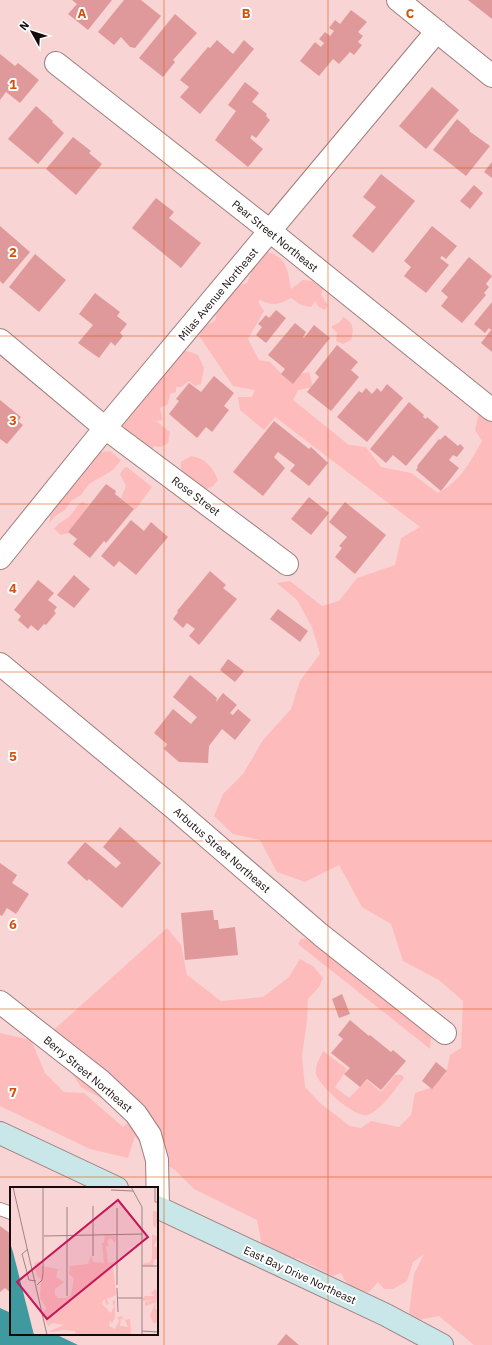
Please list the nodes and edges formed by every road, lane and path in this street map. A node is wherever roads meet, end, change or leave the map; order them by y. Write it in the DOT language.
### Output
graph roads {
  1 [pos="398,0"];
  2 [pos="437,31"];
  3 [pos="56,63"];
  4 [pos="492,76"];
  5 [pos="270,231"];
  6 [pos="0,340"];
  7 [pos="492,410"];
  8 [pos="105,428"];
  9 [pos="0,558"];
  10 [pos="287,564"];
  11 [pos="0,664"];
  12 [pos="0,1002"];
  13 [pos="445,1033"];
  14 [pos="0,1133"];
  15 [pos="115,1187"];
  16 [pos="158,1187"];
  17 [pos="158,1207"];
  18 [pos="0,1209"];
  19 [pos="10,1213"];
  20 [pos="442,1345"];
  1 -- 2 [label="street"];
  2 -- 4 [label="street"];
  2 -- 5 [label="street, Milas Avenue Northeast"];
  3 -- 5 [label="street, Pear Street Northeast"];
  5 -- 7 [label="street, Pear Street Northeast"];
  5 -- 8 [label="street, Milas Avenue Northeast"];
  6 -- 8 [label="street, Rose Street"];
  8 -- 9 [label="street, Milas Avenue Northeast"];
  8 -- 10 [label="street, Rose Street"];
  11 -- 13 [label="street, Arbutus Street Northeast"];
  12 -- 16 [label="street, Berry Street Northeast"];
  14 -- 15 [label="street"];
  17 -- 20 [label="street, East Bay Drive Northeast"];
  18 -- 19 [label="lane"];
}
